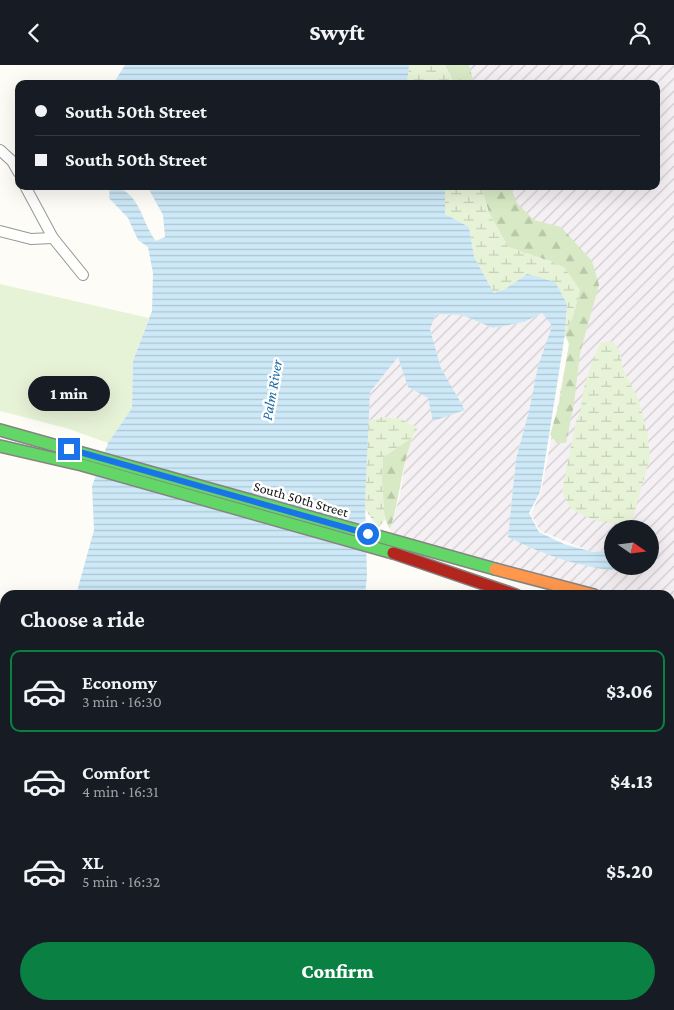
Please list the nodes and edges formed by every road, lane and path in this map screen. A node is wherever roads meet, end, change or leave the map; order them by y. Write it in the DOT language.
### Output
graph roads {
  1 [pos="0,150"];
  2 [pos="15,166"];
  3 [pos="27,190"];
  4 [pos="0,231"];
  5 [pos="53,238"];
  6 [pos="83,275"];
  7 [pos="0,430"];
  8 [pos="0,446"];
  9 [pos="501,590"];
  10 [pos="575,590"];
  1 -- 2 [label="street"];
  3 -- 5 [label="street"];
  4 -- 5 [label="street"];
  5 -- 6 [label="street"];
  7 -- 10 [label="main road, South 50th Street"];
  8 -- 9 [label="main road, South 50th Street"];
}
